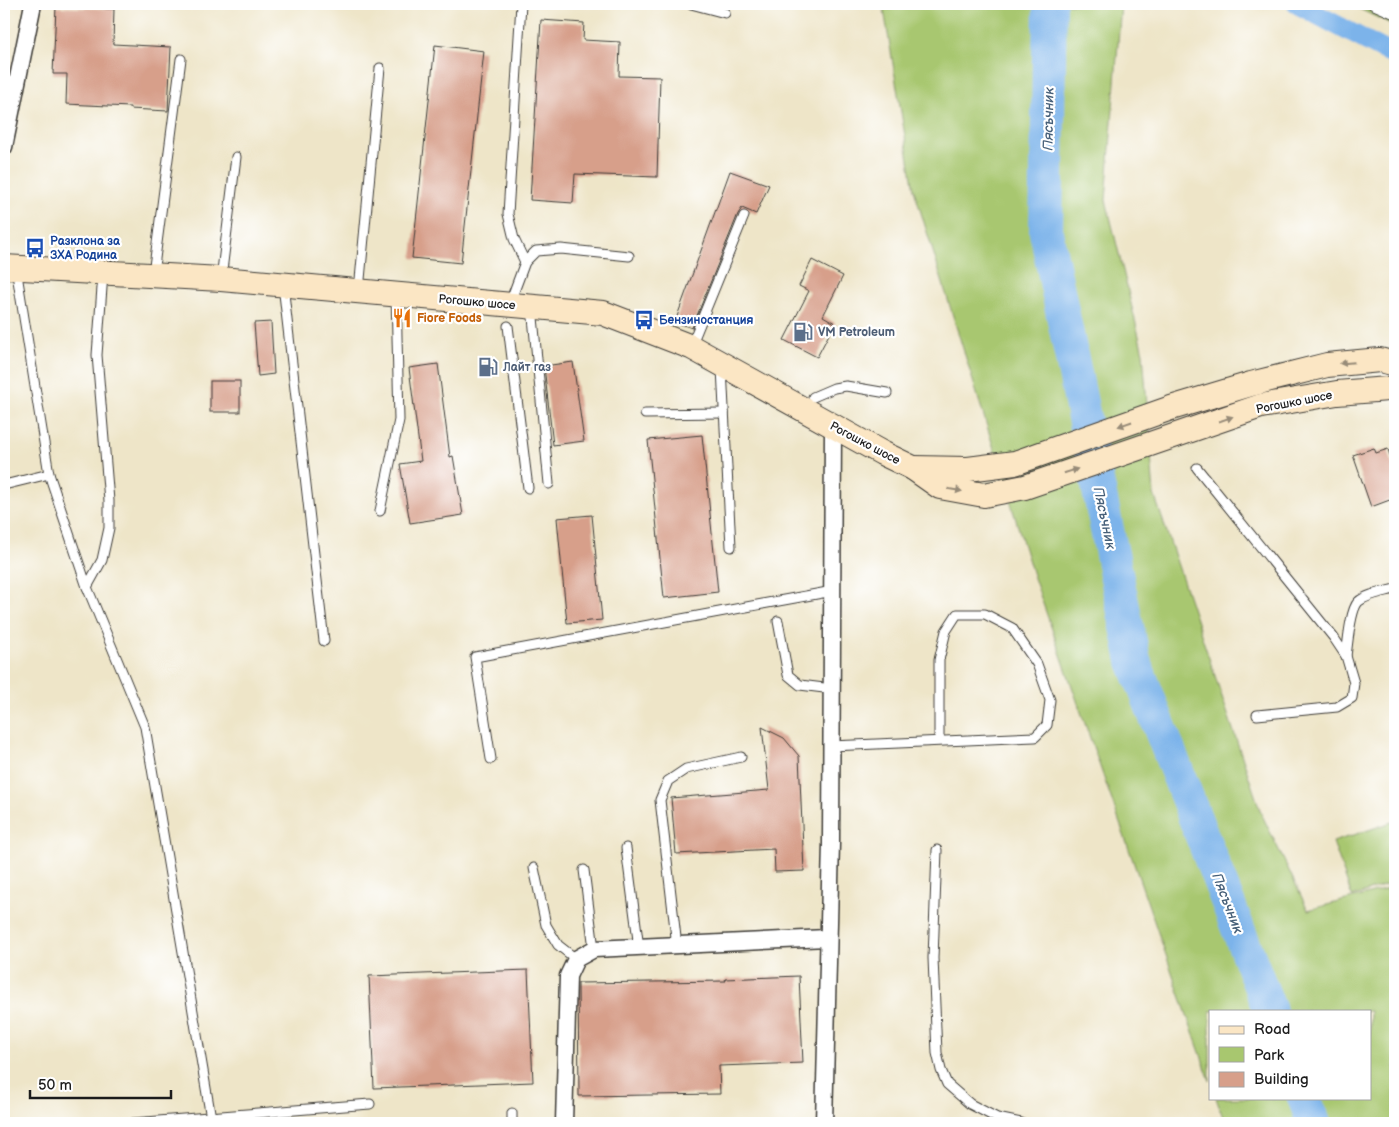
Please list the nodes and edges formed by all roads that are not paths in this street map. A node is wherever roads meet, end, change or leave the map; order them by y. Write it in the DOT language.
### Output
graph roads {
  1 [pos="33,4"];
  2 [pos="521,4"];
  3 [pos="691,4"];
  4 [pos="1372,4"];
  5 [pos="725,13"];
  6 [pos="1395,14"];
  7 [pos="181,59"];
  8 [pos="380,68"];
  9 [pos="4,147"];
  10 [pos="236,157"];
  11 [pos="744,216"];
  12 [pos="629,256"];
  13 [pos="525,262"];
  14 [pos="10,267"];
  15 [pos="103,273"];
  16 [pos="152,276"];
  17 [pos="221,279"];
  18 [pos="283,285"];
  19 [pos="359,291"];
  20 [pos="396,295"];
  21 [pos="532,307"];
  22 [pos="508,316"];
  23 [pos="691,346"];
  24 [pos="722,363"];
  25 [pos="1395,364"];
  26 [pos="1395,387"];
  27 [pos="887,393"];
  28 [pos="813,397"];
  29 [pos="724,413"];
  30 [pos="645,414"];
  31 [pos="833,425"];
  32 [pos="913,468"];
  33 [pos="1198,468"];
  34 [pos="49,474"];
  35 [pos="549,484"];
  36 [pos="4,485"];
  37 [pos="528,488"];
  38 [pos="380,511"];
  39 [pos="731,547"];
  40 [pos="87,587"];
  41 [pos="1395,588"];
  42 [pos="832,590"];
  43 [pos="778,621"];
  44 [pos="324,641"];
  45 [pos="1346,656"];
  46 [pos="832,689"];
  47 [pos="1257,715"];
  48 [pos="939,741"];
  49 [pos="831,746"];
  50 [pos="741,757"];
  51 [pos="491,760"];
  52 [pos="626,848"];
  53 [pos="937,850"];
  54 [pos="534,868"];
  55 [pos="584,870"];
  56 [pos="827,938"];
  57 [pos="677,946"];
  58 [pos="639,948"];
  59 [pos="594,949"];
  60 [pos="576,959"];
  61 [pos="370,1104"];
  62 [pos="512,1113"];
  63 [pos="211,1118"];
  64 [pos="133,1123"];
  65 [pos="512,1123"];
  66 [pos="564,1123"];
  67 [pos="824,1123"];
  68 [pos="1021,1123"];
  1 -- 9 [label="street"];
  2 -- 13 [label="lane"];
  3 -- 5 [label="lane"];
  4 -- 6 [label="lane"];
  7 -- 16 [label="lane"];
  8 -- 19 [label="lane"];
  10 -- 17 [label="lane"];
  11 -- 23 [label="lane"];
  12 -- 13 [label="lane"];
  13 -- 22 [label="lane"];
  14 -- 15 [label="main road, Рогошко шосе"];
  14 -- 34 [label="lane"];
  15 -- 16 [label="main road, Рогошко шосе"];
  15 -- 40 [label="lane"];
  16 -- 17 [label="main road, Рогошко шосе"];
  17 -- 18 [label="main road, Рогошко шосе"];
  18 -- 19 [label="main road, Рогошко шосе"];
  18 -- 44 [label="lane"];
  19 -- 20 [label="main road, Рогошко шосе"];
  20 -- 22 [label="main road, Рогошко шосе"];
  20 -- 38 [label="lane"];
  21 -- 22 [label="main road, Рогошко шосе"];
  21 -- 23 [label="main road, Рогошко шосе"];
  21 -- 35 [label="lane"];
  22 -- 37 [label="lane"];
  23 -- 24 [label="main road, Рогошко шосе"];
  24 -- 29 [label="lane"];
  24 -- 31 [label="main road, Рогошко шосе"];
  25 -- 32 [label="main road, Рогошко шосе, one-way"];
  32 -- 26 [label="main road, Рогошко шосе, one-way"];
  27 -- 28 [label="lane"];
  29 -- 30 [label="lane"];
  29 -- 39 [label="lane"];
  31 -- 32 [label="main road, Рогошко шосе"];
  31 -- 42 [label="street"];
  33 -- 45 [label="lane"];
  34 -- 36 [label="lane"];
  34 -- 40 [label="lane"];
  40 -- 63 [label="lane"];
  41 -- 45 [label="lane"];
  42 -- 46 [label="street"];
  42 -- 51 [label="lane"];
  43 -- 46 [label="lane"];
  45 -- 47 [label="lane"];
  46 -- 49 [label="street"];
  48 -- 48 [label="lane"];
  48 -- 49 [label="lane"];
  49 -- 56 [label="street"];
  50 -- 57 [label="lane"];
  52 -- 58 [label="lane"];
  53 -- 68 [label="lane"];
  54 -- 60 [label="lane"];
  55 -- 59 [label="lane"];
  56 -- 57 [label="street"];
  56 -- 67 [label="street"];
  57 -- 58 [label="street"];
  58 -- 59 [label="street"];
  59 -- 60 [label="street"];
  60 -- 66 [label="street"];
  61 -- 63 [label="lane"];
  62 -- 65 [label="lane"];
  63 -- 64 [label="lane"];
}
